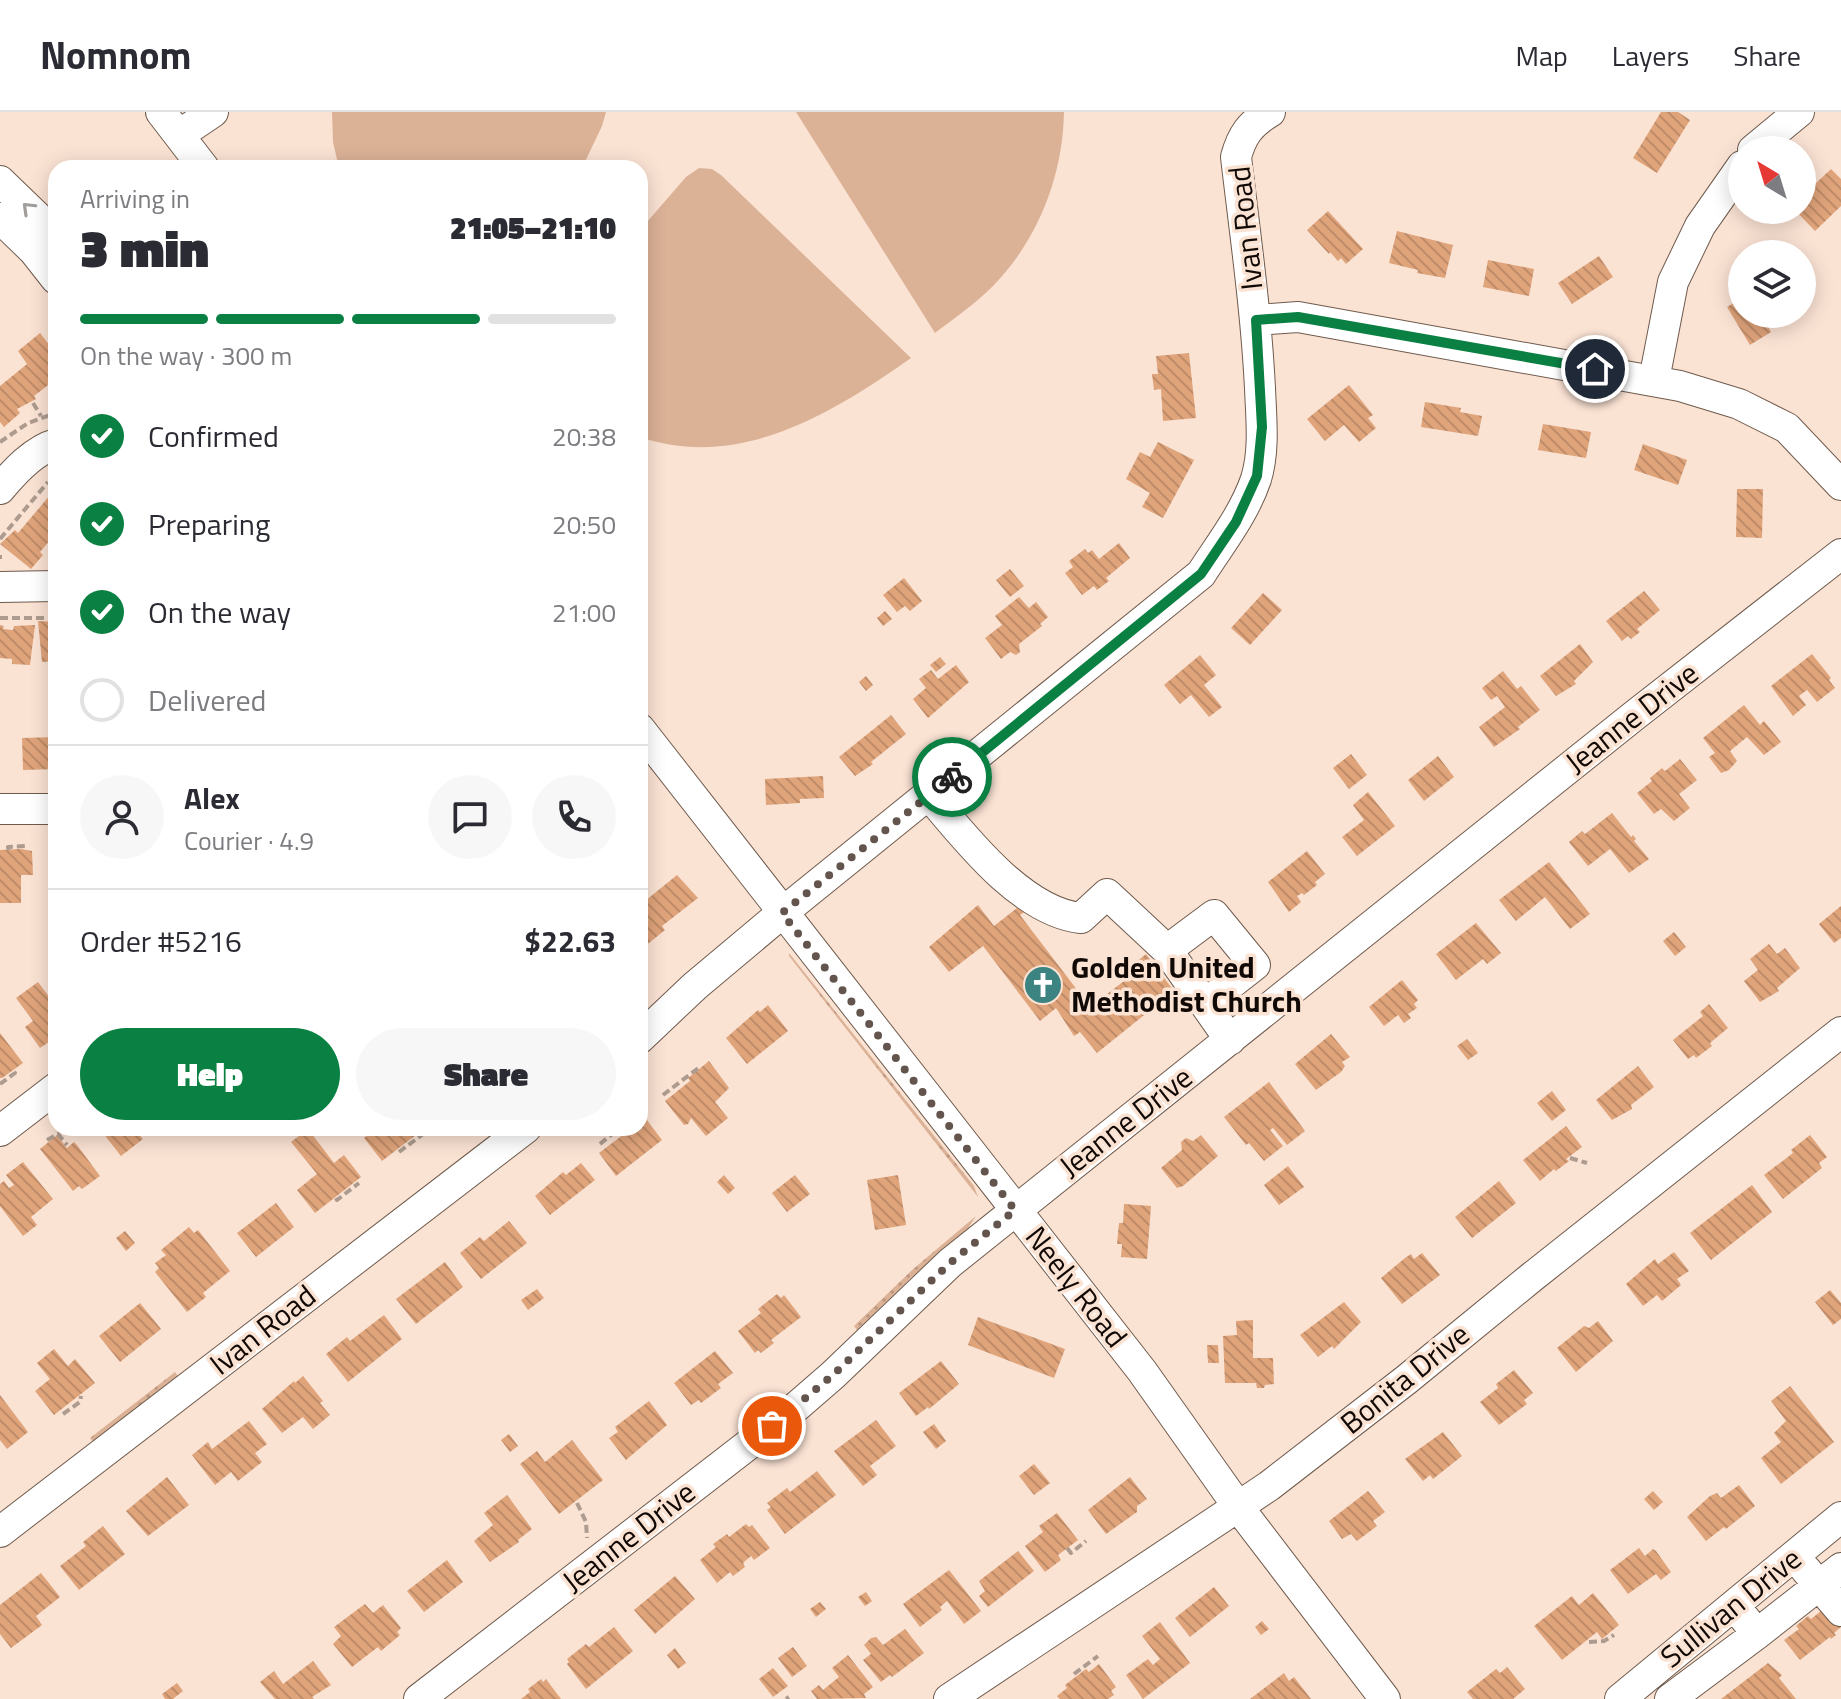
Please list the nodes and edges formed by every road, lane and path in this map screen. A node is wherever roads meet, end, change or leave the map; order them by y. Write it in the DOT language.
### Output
graph roads {
  1 [pos="213,112"];
  2 [pos="1270,112"];
  3 [pos="1799,112"];
  4 [pos="170,124"];
  5 [pos="1770,136"];
  6 [pos="198,160"];
  7 [pos="0,181"];
  8 [pos="1728,186"];
  9 [pos="0,218"];
  10 [pos="48,227"];
  11 [pos="48,265"];
  12 [pos="1256,320"];
  13 [pos="1654,380"];
  14 [pos="33,403"];
  15 [pos="48,415"];
  16 [pos="41,416"];
  17 [pos="0,442"];
  18 [pos="48,446"];
  19 [pos="48,482"];
  20 [pos="1841,485"];
  21 [pos="0,489"];
  22 [pos="0,539"];
  23 [pos="1841,554"];
  24 [pos="1,567"];
  25 [pos="48,583"];
  26 [pos="0,618"];
  27 [pos="48,618"];
  28 [pos="648,739"];
  29 [pos="929,795"];
  30 [pos="0,809"];
  31 [pos="48,809"];
  32 [pos="26,846"];
  33 [pos="9,850"];
  34 [pos="782,913"];
  35 [pos="1167,950"];
  36 [pos="1205,1004"];
  37 [pos="648,1030"];
  38 [pos="1841,1032"];
  39 [pos="1230,1040"];
  40 [pos="701,1066"];
  41 [pos="13,1071"];
  42 [pos="0,1084"];
  43 [pos="48,1094"];
  44 [pos="663,1095"];
  45 [pos="0,1131"];
  46 [pos="54,1136"];
  47 [pos="60,1136"];
  48 [pos="420,1136"];
  49 [pos="516,1136"];
  50 [pos="610,1136"];
  51 [pos="47,1140"];
  52 [pos="600,1144"];
  53 [pos="67,1145"];
  54 [pos="399,1152"];
  55 [pos="1570,1158"];
  56 [pos="1587,1163"];
  57 [pos="359,1183"];
  58 [pos="336,1198"];
  59 [pos="1015,1210"];
  60 [pos="81,1396"];
  61 [pos="63,1414"];
  62 [pos="577,1503"];
  63 [pos="1239,1508"];
  64 [pos="1841,1517"];
  65 [pos="0,1532"];
  66 [pos="587,1538"];
  67 [pos="1086,1541"];
  68 [pos="1067,1548"];
  69 [pos="1795,1555"];
  70 [pos="1830,1576"];
  71 [pos="1734,1605"];
  72 [pos="1841,1611"];
  73 [pos="1757,1634"];
  74 [pos="1614,1635"];
  75 [pos="1589,1642"];
  76 [pos="1098,1656"];
  77 [pos="1074,1674"];
  78 [pos="419,1699"];
  79 [pos="949,1699"];
  80 [pos="1385,1699"];
  81 [pos="1620,1699"];
  82 [pos="1670,1699"];
  1 -- 4 [label="street"];
  2 -- 12 [label="street, Ivan Road"];
  3 -- 5 [label="street"];
  4 -- 6 [label="street"];
  10 -- 7 [label="street, one-way"];
  8 -- 13 [label="street"];
  9 -- 11 [label="street"];
  12 -- 13 [label="street"];
  12 -- 29 [label="street, Ivan Road"];
  13 -- 20 [label="street"];
  14 -- 16 [label="path"];
  15 -- 16 [label="path"];
  16 -- 17 [label="path"];
  18 -- 21 [label="street"];
  19 -- 22 [label="path"];
  23 -- 39 [label="street, Jeanne Drive"];
  24 -- 25 [label="street"];
  26 -- 27 [label="path"];
  28 -- 34 [label="street, Neely Road"];
  29 -- 34 [label="street, Ivan Road"];
  29 -- 35 [label="street"];
  30 -- 31 [label="street"];
  32 -- 33 [label="path"];
  34 -- 37 [label="street, Ivan Road"];
  34 -- 59 [label="street, Neely Road"];
  35 -- 36 [label="street"];
  35 -- 36 [label="street"];
  36 -- 39 [label="street"];
  38 -- 63 [label="street, Bonita Drive"];
  39 -- 59 [label="street, Jeanne Drive"];
  40 -- 44 [label="path"];
  41 -- 42 [label="path"];
  43 -- 45 [label="street"];
  46 -- 51 [label="path"];
  47 -- 53 [label="path"];
  48 -- 54 [label="path"];
  49 -- 65 [label="street, Ivan Road"];
  50 -- 52 [label="path"];
  55 -- 56 [label="path"];
  57 -- 58 [label="path"];
  59 -- 63 [label="street, Neely Road"];
  59 -- 78 [label="street, Jeanne Drive"];
  60 -- 61 [label="path"];
  62 -- 66 [label="path"];
  63 -- 79 [label="street, Bonita Drive"];
  63 -- 80 [label="street, Neely Road"];
  64 -- 69 [label="street, Sullivan Drive"];
  67 -- 68 [label="path"];
  69 -- 70 [label="street"];
  69 -- 71 [label="street, Sullivan Drive"];
  70 -- 72 [label="street"];
  70 -- 73 [label="street"];
  71 -- 73 [label="street"];
  71 -- 81 [label="street, Sullivan Drive"];
  73 -- 82 [label="street"];
  74 -- 75 [label="path"];
  76 -- 77 [label="path"];
}
